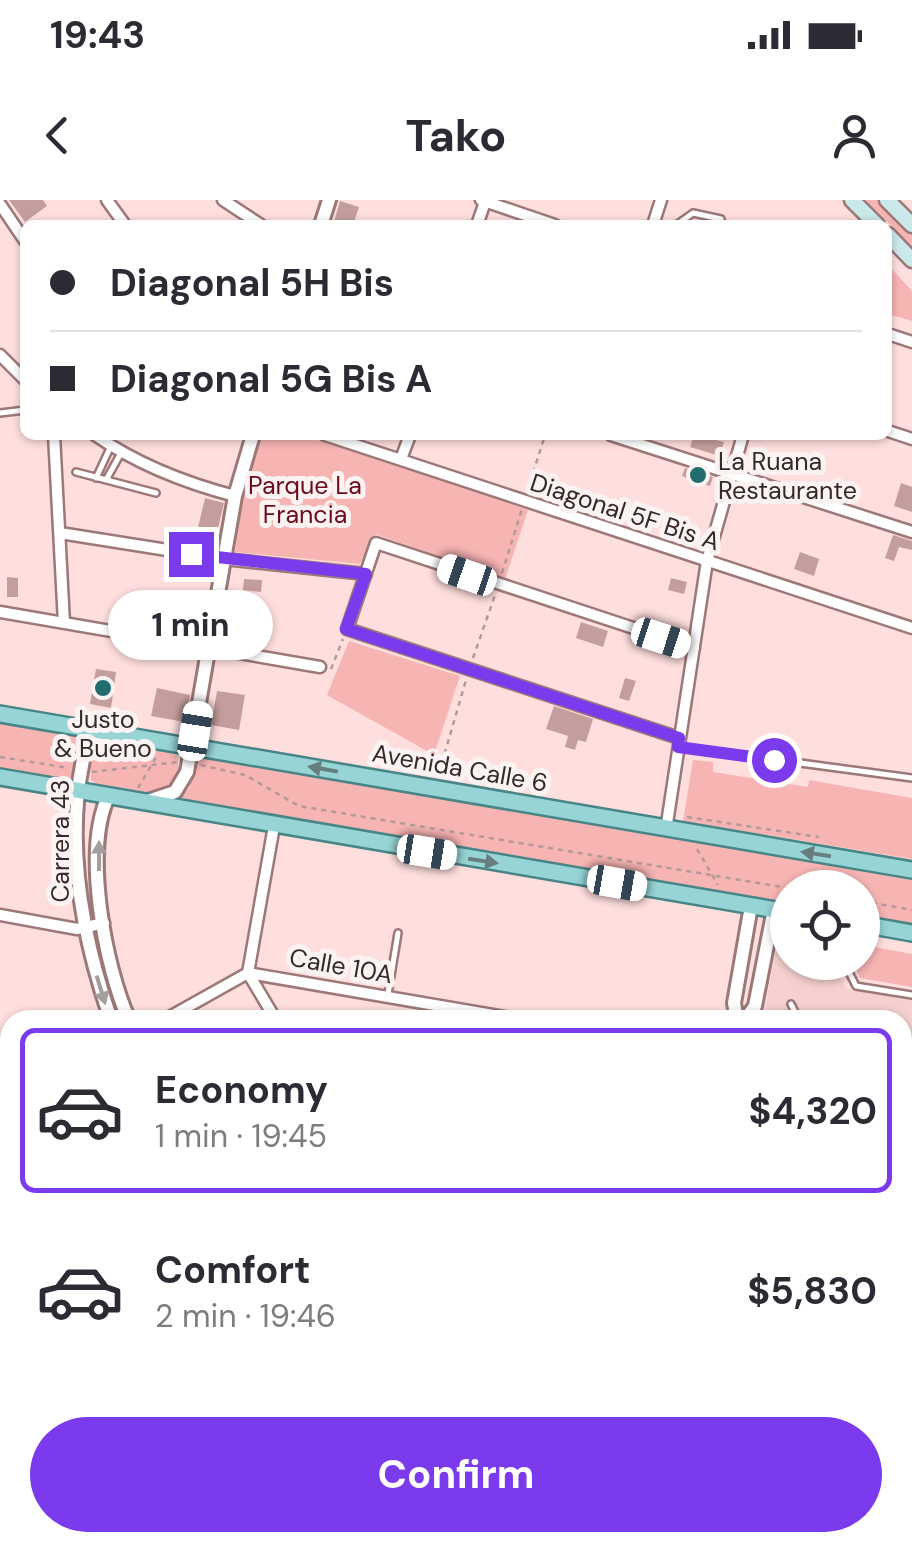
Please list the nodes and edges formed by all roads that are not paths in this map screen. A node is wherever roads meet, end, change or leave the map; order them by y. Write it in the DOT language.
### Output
graph roads {
  1 [pos="223,200"];
  2 [pos="852,200"];
  3 [pos="887,200"];
  4 [pos="483,201"];
  5 [pos="0,204"];
  6 [pos="721,219"];
  7 [pos="253,220"];
  8 [pos="540,220"];
  9 [pos="683,220"];
  10 [pos="872,220"];
  11 [pos="912,225"];
  12 [pos="20,234"];
  13 [pos="892,239"];
  14 [pos="912,260"];
  15 [pos="0,355"];
  16 [pos="20,375"];
  17 [pos="54,440"];
  18 [pos="102,440"];
  19 [pos="252,440"];
  20 [pos="342,440"];
  21 [pos="408,440"];
  22 [pos="626,440"];
  23 [pos="742,440"];
  24 [pos="116,449"];
  25 [pos="402,459"];
  26 [pos="76,472"];
  27 [pos="731,474"];
  28 [pos="96,478"];
  29 [pos="106,480"];
  30 [pos="156,494"];
  31 [pos="235,496"];
  32 [pos="912,532"];
  33 [pos="60,533"];
  34 [pos="224,559"];
  35 [pos="708,561"];
  36 [pos="366,574"];
  37 [pos="0,612"];
  38 [pos="64,623"];
  39 [pos="912,628"];
  40 [pos="209,648"];
  41 [pos="694,648"];
  42 [pos="320,667"];
  43 [pos="0,714"];
  44 [pos="110,732"];
  45 [pos="678,743"];
  46 [pos="193,746"];
  47 [pos="0,777"];
  48 [pos="912,778"];
  49 [pos="81,790"];
  50 [pos="109,795"];
  51 [pos="138,801"];
  52 [pos="667,822"];
  53 [pos="274,826"];
  54 [pos="912,870"];
  55 [pos="750,906"];
  56 [pos="770,909"];
  57 [pos="0,915"];
  58 [pos="104,923"];
  59 [pos="880,927"];
  60 [pos="85,928"];
  61 [pos="912,932"];
  62 [pos="398,933"];
  63 [pos="770,949"];
  64 [pos="248,973"];
  65 [pos="853,980"];
  66 [pos="912,995"];
  67 [pos="388,997"];
  68 [pos="792,1004"];
  69 [pos="107,1010"];
  70 [pos="126,1010"];
  71 [pos="182,1010"];
  72 [pos="270,1010"];
  73 [pos="464,1010"];
  74 [pos="735,1010"];
  75 [pos="752,1010"];
  76 [pos="795,1010"];
  1 -- 7 [label="street"];
  2 -- 10 [label="main road"];
  3 -- 11 [label="main road"];
  4 -- 8 [label="street"];
  5 -- 12 [label="street"];
  6 -- 9 [label="lane"];
  13 -- 14 [label="main road"];
  15 -- 16 [label="street"];
  17 -- 33 [label="street"];
  18 -- 24 [label="street"];
  19 -- 31 [label="street"];
  20 -- 25 [label="street, Diagonal 5F Bis A"];
  21 -- 25 [label="street"];
  22 -- 27 [label="street"];
  23 -- 27 [label="street"];
  24 -- 28 [label="lane"];
  24 -- 29 [label="lane"];
  24 -- 31 [label="street"];
  25 -- 35 [label="street, Diagonal 5F Bis A"];
  26 -- 28 [label="lane"];
  27 -- 32 [label="street"];
  27 -- 35 [label="street"];
  28 -- 29 [label="lane"];
  29 -- 30 [label="lane"];
  31 -- 34 [label="street"];
  33 -- 34 [label="street"];
  33 -- 38 [label="street"];
  34 -- 36 [label="street"];
  34 -- 40 [label="street"];
  35 -- 39 [label="street, Diagonal 5F Bis A"];
  35 -- 41 [label="street"];
  36 -- 41 [label="street"];
  36 -- 45 [label="street"];
  37 -- 38 [label="street"];
  38 -- 40 [label="street"];
  40 -- 42 [label="street"];
  40 -- 46 [label="street"];
  41 -- 45 [label="street"];
  43 -- 44 [label="main road, Avenida Calle 6"];
  44 -- 46 [label="main road, Avenida Calle 6"];
  44 -- 49 [label="street, Carrera 43"];
  45 -- 48 [label="lane"];
  45 -- 52 [label="street"];
  46 -- 51 [label="street"];
  52 -- 46 [label="main road, Avenida Calle 6, one-way"];
  47 -- 49 [label="main road"];
  49 -- 50 [label="main road"];
  49 -- 60 [label="street, Carrera 43"];
  50 -- 51 [label="main road"];
  58 -- 50 [label="street, Carrera 43, one-way"];
  51 -- 53 [label="main road"];
  54 -- 52 [label="main road, Avenida Calle 6, one-way"];
  53 -- 55 [label="main road, one-way"];
  53 -- 64 [label="street"];
  55 -- 56 [label="main road"];
  55 -- 74 [label="street"];
  57 -- 60 [label="street"];
  58 -- 60 [label="street"];
  58 -- 70 [label="street, Carrera 43"];
  59 -- 61 [label="main road"];
  60 -- 69 [label="street, Carrera 43, one-way"];
  62 -- 67 [label="lane"];
  63 -- 75 [label="street"];
  64 -- 67 [label="street, Calle 10A"];
  64 -- 71 [label="street"];
  64 -- 72 [label="street"];
  65 -- 66 [label="lane"];
  67 -- 73 [label="street, Calle 10A"];
  68 -- 76 [label="lane"];
}
